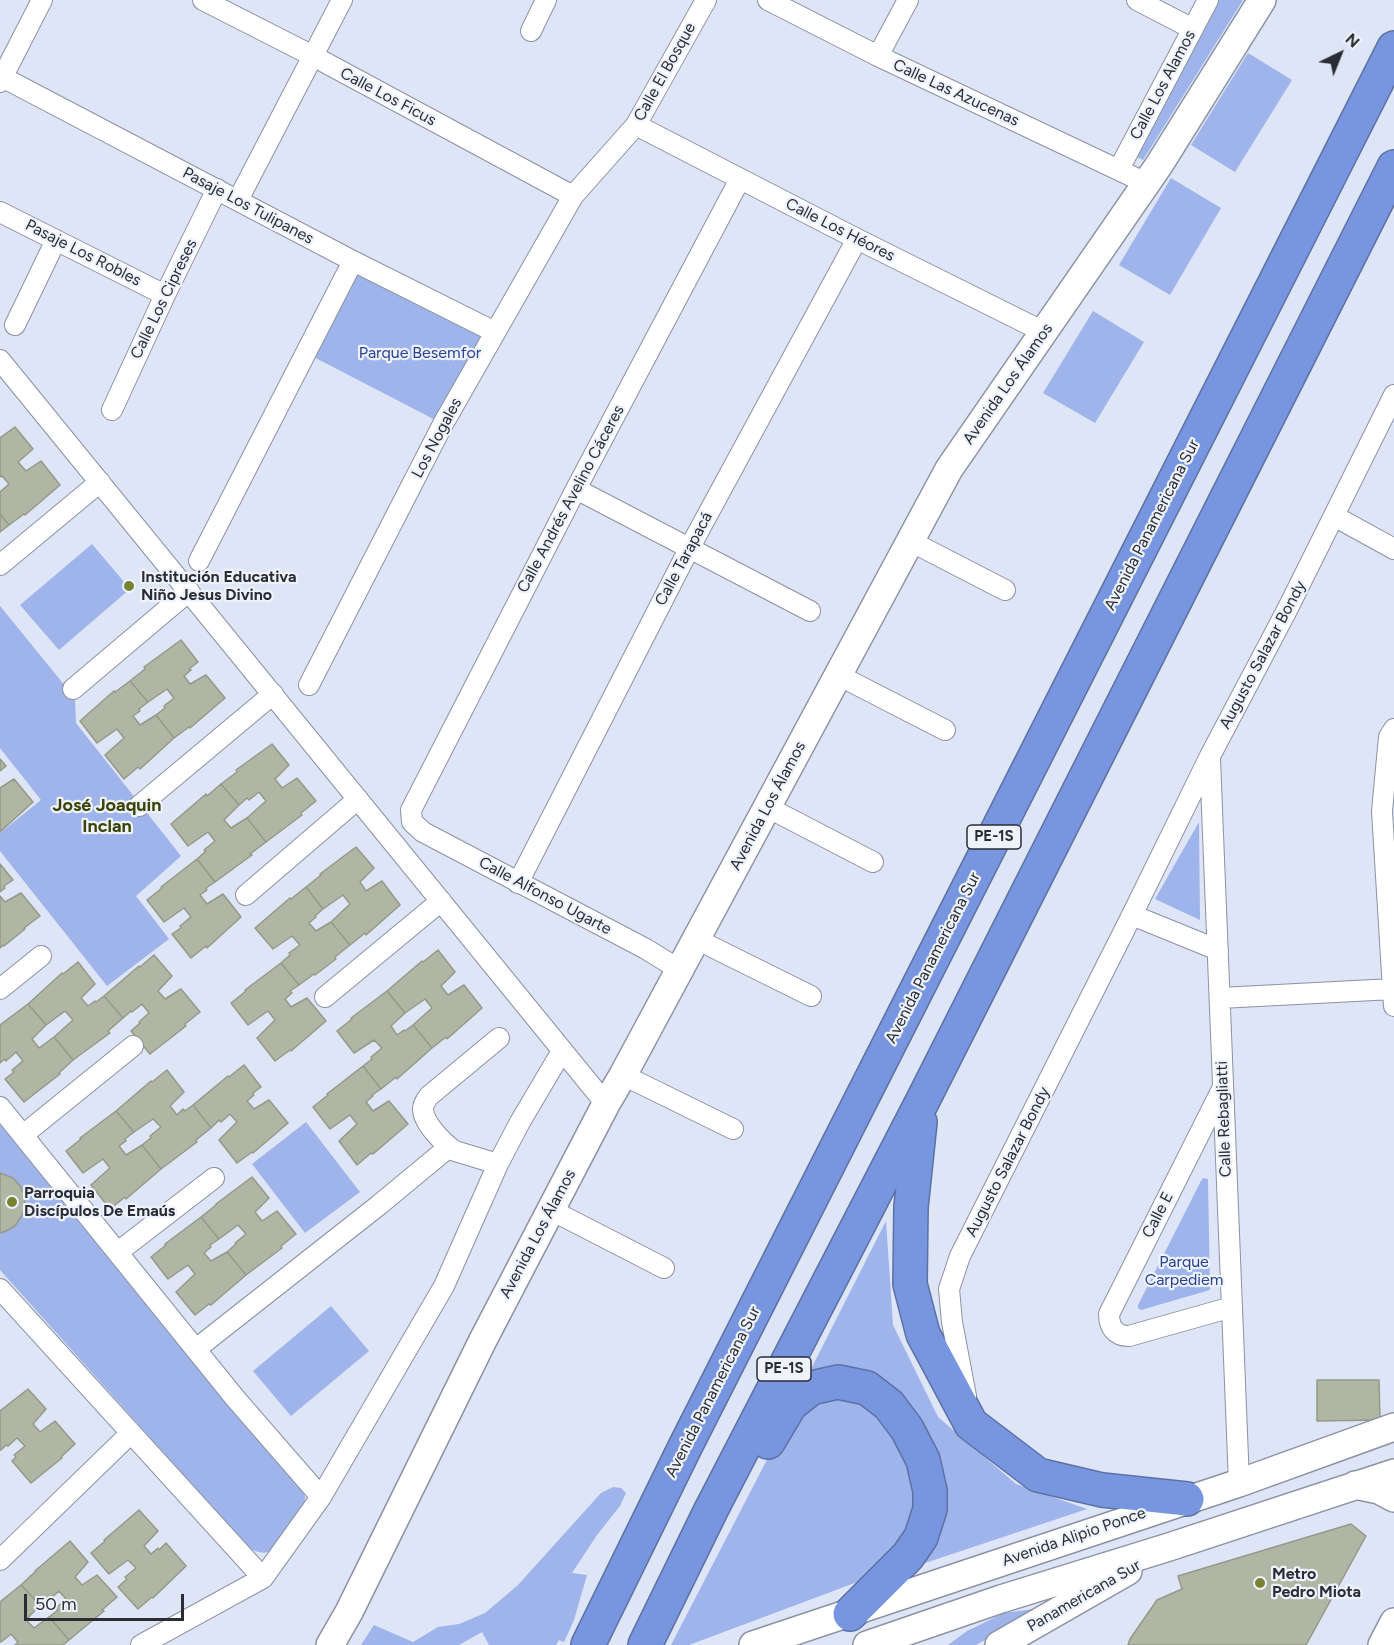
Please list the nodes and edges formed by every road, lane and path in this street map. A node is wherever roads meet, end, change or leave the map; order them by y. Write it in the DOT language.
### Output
graph roads {
  1 [pos="42,0"];
  2 [pos="203,0"];
  3 [pos="342,0"];
  4 [pos="546,0"];
  5 [pos="706,0"];
  6 [pos="768,0"];
  7 [pos="908,0"];
  8 [pos="1137,0"];
  9 [pos="1208,0"];
  10 [pos="1262,0"];
  11 [pos="1193,28"];
  12 [pos="531,31"];
  13 [pos="1394,48"];
  14 [pos="878,56"];
  15 [pos="312,57"];
  16 [pos="1,80"];
  17 [pos="636,125"];
  18 [pos="1394,167"];
  19 [pos="1119,170"];
  20 [pos="740,179"];
  21 [pos="1146,183"];
  22 [pos="217,189"];
  23 [pos="573,196"];
  24 [pos="238,200"];
  25 [pos="0,212"];
  26 [pos="857,239"];
  27 [pos="56,240"];
  28 [pos="353,261"];
  29 [pos="165,295"];
  30 [pos="15,325"];
  31 [pos="495,332"];
  32 [pos="1044,332"];
  33 [pos="0,360"];
  34 [pos="6,380"];
  35 [pos="1394,395"];
  36 [pos="112,410"];
  37 [pos="100,482"];
  38 [pos="576,489"];
  39 [pos="1334,516"];
  40 [pos="910,541"];
  41 [pos="690,547"];
  42 [pos="1394,549"];
  43 [pos="199,561"];
  44 [pos="0,565"];
  45 [pos="1005,590"];
  46 [pos="189,591"];
  47 [pos="810,611"];
  48 [pos="838,675"];
  49 [pos="309,685"];
  50 [pos="74,688"];
  51 [pos="273,694"];
  52 [pos="945,730"];
  53 [pos="1392,735"];
  54 [pos="1210,756"];
  55 [pos="358,799"];
  56 [pos="139,806"];
  57 [pos="767,807"];
  58 [pos="412,822"];
  59 [pos="873,862"];
  60 [pos="518,883"];
  61 [pos="246,895"];
  62 [pos="441,901"];
  63 [pos="1132,915"];
  64 [pos="696,939"];
  65 [pos="1218,950"];
  66 [pos="41,956"];
  67 [pos="680,970"];
  68 [pos="0,988"];
  69 [pos="811,996"];
  70 [pos="325,997"];
  71 [pos="1393,997"];
  72 [pos="1220,998"];
  73 [pos="499,1038"];
  74 [pos="133,1046"];
  75 [pos="562,1051"];
  76 [pos="623,1075"];
  77 [pos="1223,1087"];
  78 [pos="922,1102"];
  79 [pos="606,1104"];
  80 [pos="0,1107"];
  81 [pos="733,1129"];
  82 [pos="23,1135"];
  83 [pos="449,1147"];
  84 [pos="498,1164"];
  85 [pos="214,1178"];
  86 [pos="551,1210"];
  87 [pos="118,1252"];
  88 [pos="664,1268"];
  89 [pos="0,1289"];
  90 [pos="1232,1307"];
  91 [pos="196,1349"];
  92 [pos="971,1424"];
  93 [pos="1394,1427"];
  94 [pos="131,1433"];
  95 [pos="1394,1473"];
  96 [pos="1239,1483"];
  97 [pos="1355,1485"];
  98 [pos="321,1497"];
  99 [pos="1394,1498"];
  100 [pos="1187,1499"];
  101 [pos="711,1510"];
  102 [pos="1170,1547"];
  103 [pos="0,1560"];
  104 [pos="263,1578"];
  105 [pos="850,1614"];
  106 [pos="1394,1622"];
  107 [pos="593,1636"];
  108 [pos="646,1642"];
  109 [pos="141,1645"];
  110 [pos="330,1645"];
  111 [pos="753,1645"];
  112 [pos="867,1645"];
  113 [pos="999,1645"];
  114 [pos="1382,1645"];
  1 -- 16 [label="street"];
  2 -- 15 [label="street, Calle Los Ficus"];
  3 -- 15 [label="street"];
  4 -- 12 [label="street"];
  5 -- 17 [label="street, Calle El Bosque"];
  6 -- 14 [label="street, Calle Las Azucenas"];
  7 -- 14 [label="street"];
  8 -- 11 [label="street"];
  9 -- 11 [label="street, Calle Los Alamos"];
  10 -- 21 [label="street, Avenida Los Álamos"];
  11 -- 19 [label="street, Calle Los Alamos"];
  13 -- 107 [label="highway, Avenida Panamericana Sur / PE-1S"];
  14 -- 19 [label="street, Calle Las Azucenas"];
  15 -- 23 [label="street, Calle Los Ficus"];
  15 -- 24 [label="street"];
  16 -- 22 [label="street, Pasaje Los Tulipanes"];
  17 -- 20 [label="street, Calle Los Héores"];
  17 -- 23 [label="street, Calle El Bosque"];
  18 -- 78 [label="highway, PE-1S"];
  19 -- 21 [label="street, Calle Las Azucenas"];
  20 -- 26 [label="street, Calle Los Héores"];
  20 -- 38 [label="street, Calle Andrés Avelino Cáceres"];
  21 -- 32 [label="street, Avenida Los Álamos"];
  22 -- 24 [label="street, Pasaje Los Tulipanes"];
  22 -- 29 [label="street, Calle Los Cipreses"];
  23 -- 31 [label="street, Los Nogales"];
  24 -- 28 [label="street, Pasaje Los Tulipanes"];
  25 -- 27 [label="street, Pasaje Los Robles"];
  26 -- 32 [label="street, Calle Los Héores"];
  26 -- 41 [label="street, Calle Tarapacá"];
  27 -- 29 [label="street, Pasaje Los Robles"];
  27 -- 30 [label="street"];
  28 -- 31 [label="street, Pasaje Los Tulipanes"];
  28 -- 43 [label="street"];
  29 -- 36 [label="street, Calle Los Cipreses"];
  31 -- 49 [label="street, Los Nogales"];
  32 -- 40 [label="street, Avenida Los Álamos"];
  33 -- 34 [label="street"];
  34 -- 37 [label="street"];
  35 -- 39 [label="street, Augusto Salazar Bondy"];
  37 -- 44 [label="street"];
  37 -- 46 [label="street"];
  38 -- 41 [label="street"];
  38 -- 58 [label="street, Calle Andrés Avelino Cáceres"];
  39 -- 42 [label="street"];
  39 -- 54 [label="street, Augusto Salazar Bondy"];
  40 -- 45 [label="street"];
  40 -- 48 [label="street, Avenida Los Álamos"];
  41 -- 47 [label="street"];
  41 -- 60 [label="street, Calle Tarapacá"];
  46 -- 50 [label="street"];
  46 -- 51 [label="street"];
  48 -- 52 [label="street"];
  48 -- 57 [label="street, Avenida Los Álamos"];
  51 -- 55 [label="street"];
  51 -- 56 [label="street"];
  53 -- 71 [label="street"];
  54 -- 63 [label="street, Augusto Salazar Bondy"];
  54 -- 65 [label="street, Calle Rebagliatti"];
  55 -- 61 [label="street"];
  55 -- 62 [label="street"];
  57 -- 59 [label="street"];
  57 -- 64 [label="street, Avenida Los Álamos"];
  58 -- 60 [label="street, Calle Alfonso Ugarte"];
  60 -- 67 [label="street, Calle Alfonso Ugarte"];
  62 -- 70 [label="street"];
  62 -- 75 [label="street"];
  63 -- 65 [label="street"];
  63 -- 92 [label="street, Augusto Salazar Bondy"];
  64 -- 67 [label="street, Avenida Los Álamos"];
  64 -- 69 [label="street"];
  65 -- 72 [label="street, Calle Rebagliatti"];
  66 -- 68 [label="street"];
  67 -- 76 [label="street, Avenida Los Álamos"];
  71 -- 72 [label="street"];
  72 -- 77 [label="street, Calle Rebagliatti"];
  73 -- 83 [label="street"];
  74 -- 82 [label="street"];
  75 -- 79 [label="street"];
  75 -- 84 [label="street"];
  76 -- 79 [label="street, Avenida Los Álamos"];
  76 -- 81 [label="street"];
  77 -- 90 [label="street, Calle Rebagliatti"];
  77 -- 90 [label="street, Calle E"];
  78 -- 92 [label="highway"];
  78 -- 101 [label="highway, PE-1S"];
  79 -- 86 [label="street, Avenida Los Álamos"];
  80 -- 82 [label="street"];
  82 -- 87 [label="street"];
  83 -- 84 [label="street"];
  83 -- 91 [label="street"];
  84 -- 98 [label="street"];
  85 -- 87 [label="street"];
  86 -- 88 [label="street"];
  86 -- 110 [label="street, Avenida Los Álamos"];
  87 -- 91 [label="street"];
  89 -- 94 [label="street"];
  90 -- 96 [label="street, Calle Rebagliatti"];
  91 -- 98 [label="street"];
  92 -- 100 [label="highway"];
  93 -- 96 [label="street, Avenida Alipio Ponce"];
  94 -- 103 [label="street"];
  94 -- 104 [label="street"];
  95 -- 97 [label="street"];
  96 -- 100 [label="street, Avenida Alipio Ponce"];
  97 -- 99 [label="street"];
  97 -- 102 [label="street"];
  98 -- 104 [label="street"];
  100 -- 105 [label="street, Avenida Alipio Ponce"];
  101 -- 105 [label="highway"];
  101 -- 108 [label="highway, PE-1S"];
  102 -- 112 [label="street"];
  102 -- 113 [label="street, Panamericana Sur"];
  104 -- 109 [label="street"];
  105 -- 111 [label="street, Avenida Alipio Ponce"];
  106 -- 114 [label="street"];
}
